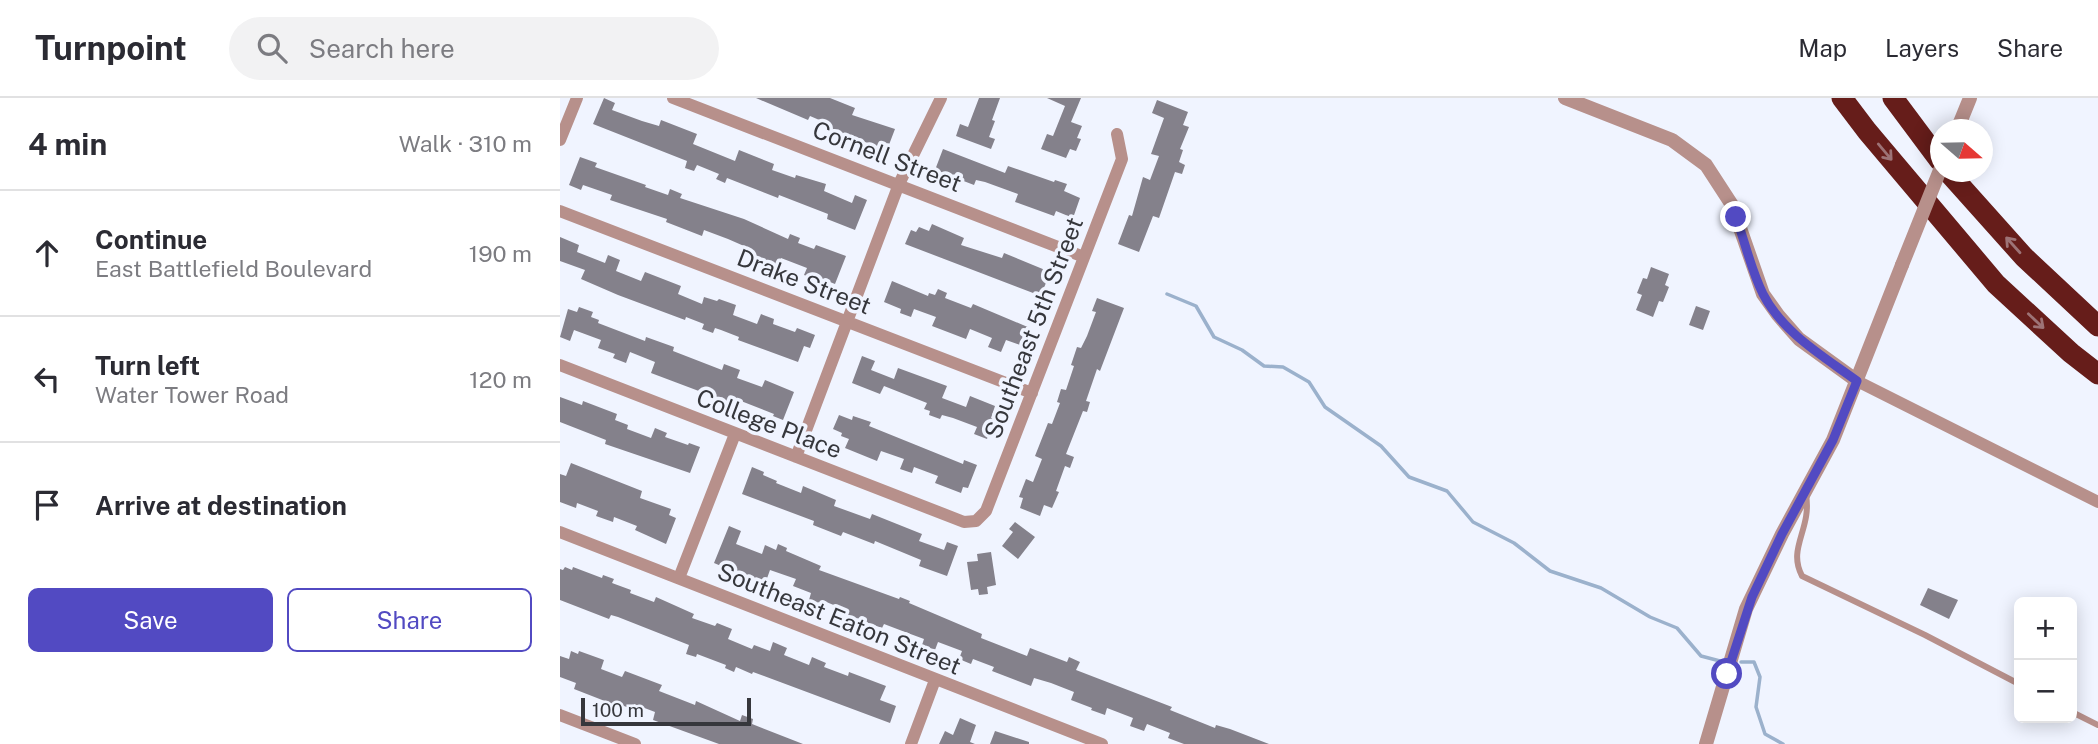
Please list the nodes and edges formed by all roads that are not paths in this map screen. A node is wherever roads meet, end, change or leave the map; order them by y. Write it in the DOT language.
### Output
graph roads {
  1 [pos="576,98"];
  2 [pos="673,98"];
  3 [pos="941,98"];
  4 [pos="1565,98"];
  5 [pos="1842,98"];
  6 [pos="1893,98"];
  7 [pos="1970,99"];
  8 [pos="1962,119"];
  9 [pos="1117,134"];
  10 [pos="560,139"];
  11 [pos="1930,147"];
  12 [pos="1936,182"];
  13 [pos="1957,182"];
  14 [pos="899,184"];
  15 [pos="560,211"];
  16 [pos="1084,257"];
  17 [pos="848,322"];
  18 [pos="2098,326"];
  19 [pos="560,365"];
  20 [pos="2098,374"];
  21 [pos="1857,381"];
  22 [pos="1032,393"];
  23 [pos="735,434"];
  24 [pos="796,457"];
  25 [pos="1805,493"];
  26 [pos="2098,502"];
  27 [pos="964,522"];
  28 [pos="560,532"];
  29 [pos="680,578"];
  30 [pos="935,680"];
  31 [pos="2014,681"];
  32 [pos="560,715"];
  33 [pos="2077,715"];
  34 [pos="2098,726"];
  35 [pos="635,744"];
  36 [pos="911,744"];
  37 [pos="1102,744"];
  38 [pos="1706,744"];
  1 -- 10 [label="street"];
  2 -- 14 [label="street, Cornell Street"];
  3 -- 14 [label="street"];
  4 -- 21 [label="street"];
  5 -- 20 [label="highway, one-way"];
  6 -- 11 [label="highway"];
  7 -- 8 [label="street"];
  9 -- 16 [label="street, Southeast 5th Street"];
  12 -- 21 [label="street, bridge"];
  18 -- 13 [label="highway, one-way"];
  14 -- 16 [label="street, Cornell Street"];
  14 -- 17 [label="street"];
  15 -- 17 [label="street, Drake Street"];
  16 -- 22 [label="street, Southeast 5th Street"];
  17 -- 22 [label="street, Drake Street"];
  17 -- 24 [label="street"];
  19 -- 23 [label="street, College Place"];
  21 -- 25 [label="street"];
  21 -- 26 [label="street"];
  22 -- 27 [label="street, Southeast 5th Street"];
  23 -- 24 [label="street, College Place"];
  23 -- 29 [label="street"];
  24 -- 27 [label="street, College Place"];
  25 -- 31 [label="lane"];
  25 -- 38 [label="street"];
  28 -- 29 [label="street, Southeast Eaton Street"];
  29 -- 30 [label="street, Southeast Eaton Street"];
  30 -- 36 [label="street"];
  30 -- 37 [label="street, Southeast Eaton Street"];
  32 -- 35 [label="street"];
  33 -- 34 [label="lane"];
}
